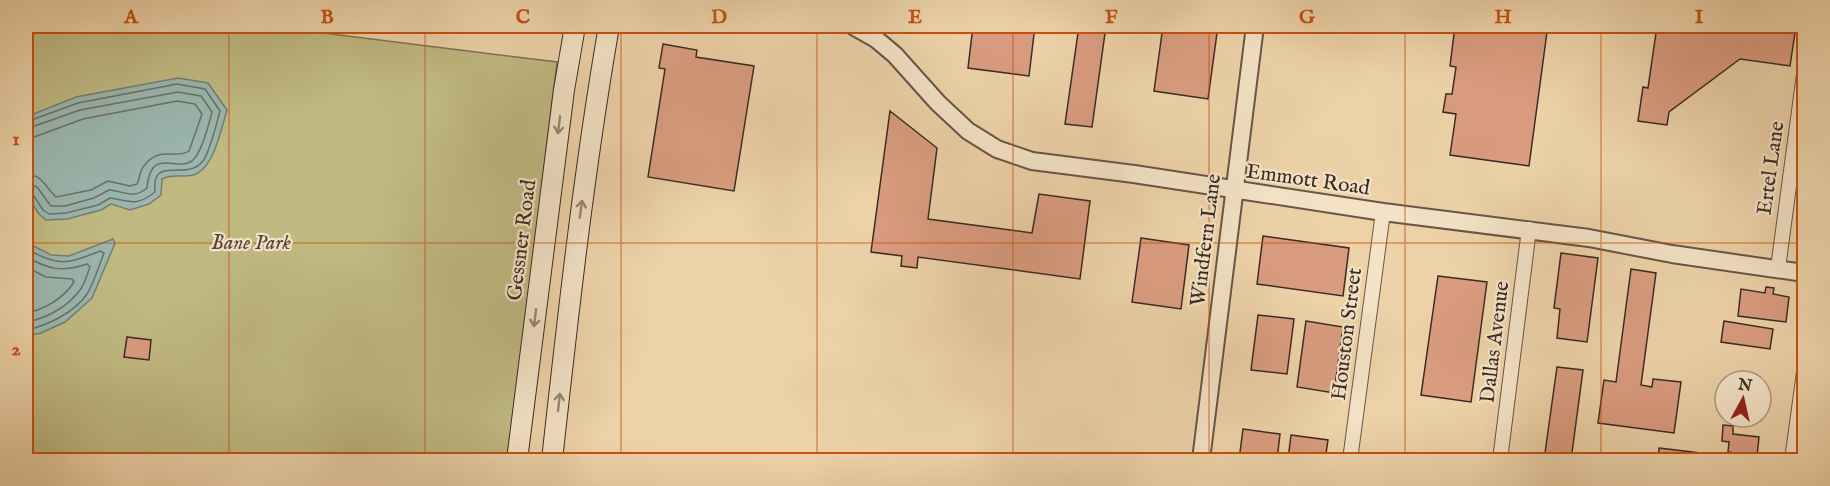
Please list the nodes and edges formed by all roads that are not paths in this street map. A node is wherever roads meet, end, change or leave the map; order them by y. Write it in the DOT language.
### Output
graph roads {
  1 [pos="575,26"];
  2 [pos="609,26"];
  3 [pos="853,26"];
  4 [pos="1255,26"];
  5 [pos="1804,74"];
  6 [pos="564,90"];
  7 [pos="597,95"];
  8 [pos="1234,191"];
  9 [pos="1383,212"];
  10 [pos="1529,230"];
  11 [pos="544,241"];
  12 [pos="576,245"];
  13 [pos="1778,268"];
  14 [pos="1804,273"];
  15 [pos="1804,372"];
  16 [pos="517,460"];
  17 [pos="552,460"];
  18 [pos="1201,460"];
  19 [pos="1350,460"];
  20 [pos="1500,460"];
  21 [pos="1792,460"];
  1 -- 6 [label="main road, Gessner Road"];
  2 -- 7 [label="main road"];
  3 -- 8 [label="street, Emmott Road"];
  4 -- 8 [label="street, Windfern Lane"];
  5 -- 13 [label="street, Ertel Lane"];
  6 -- 7 [label="main road"];
  6 -- 11 [label="main road, Gessner Road, one-way"];
  12 -- 7 [label="main road, one-way"];
  8 -- 9 [label="street, Emmott Road"];
  8 -- 18 [label="street, Windfern Lane"];
  9 -- 10 [label="street, Emmott Road"];
  9 -- 19 [label="street, Houston Street"];
  10 -- 13 [label="street, Emmott Road"];
  10 -- 20 [label="street, Dallas Avenue"];
  11 -- 12 [label="main road"];
  11 -- 16 [label="main road, Gessner Road, one-way"];
  17 -- 12 [label="main road, one-way"];
  13 -- 14 [label="street, Emmott Road"];
  15 -- 21 [label="street"];
}
